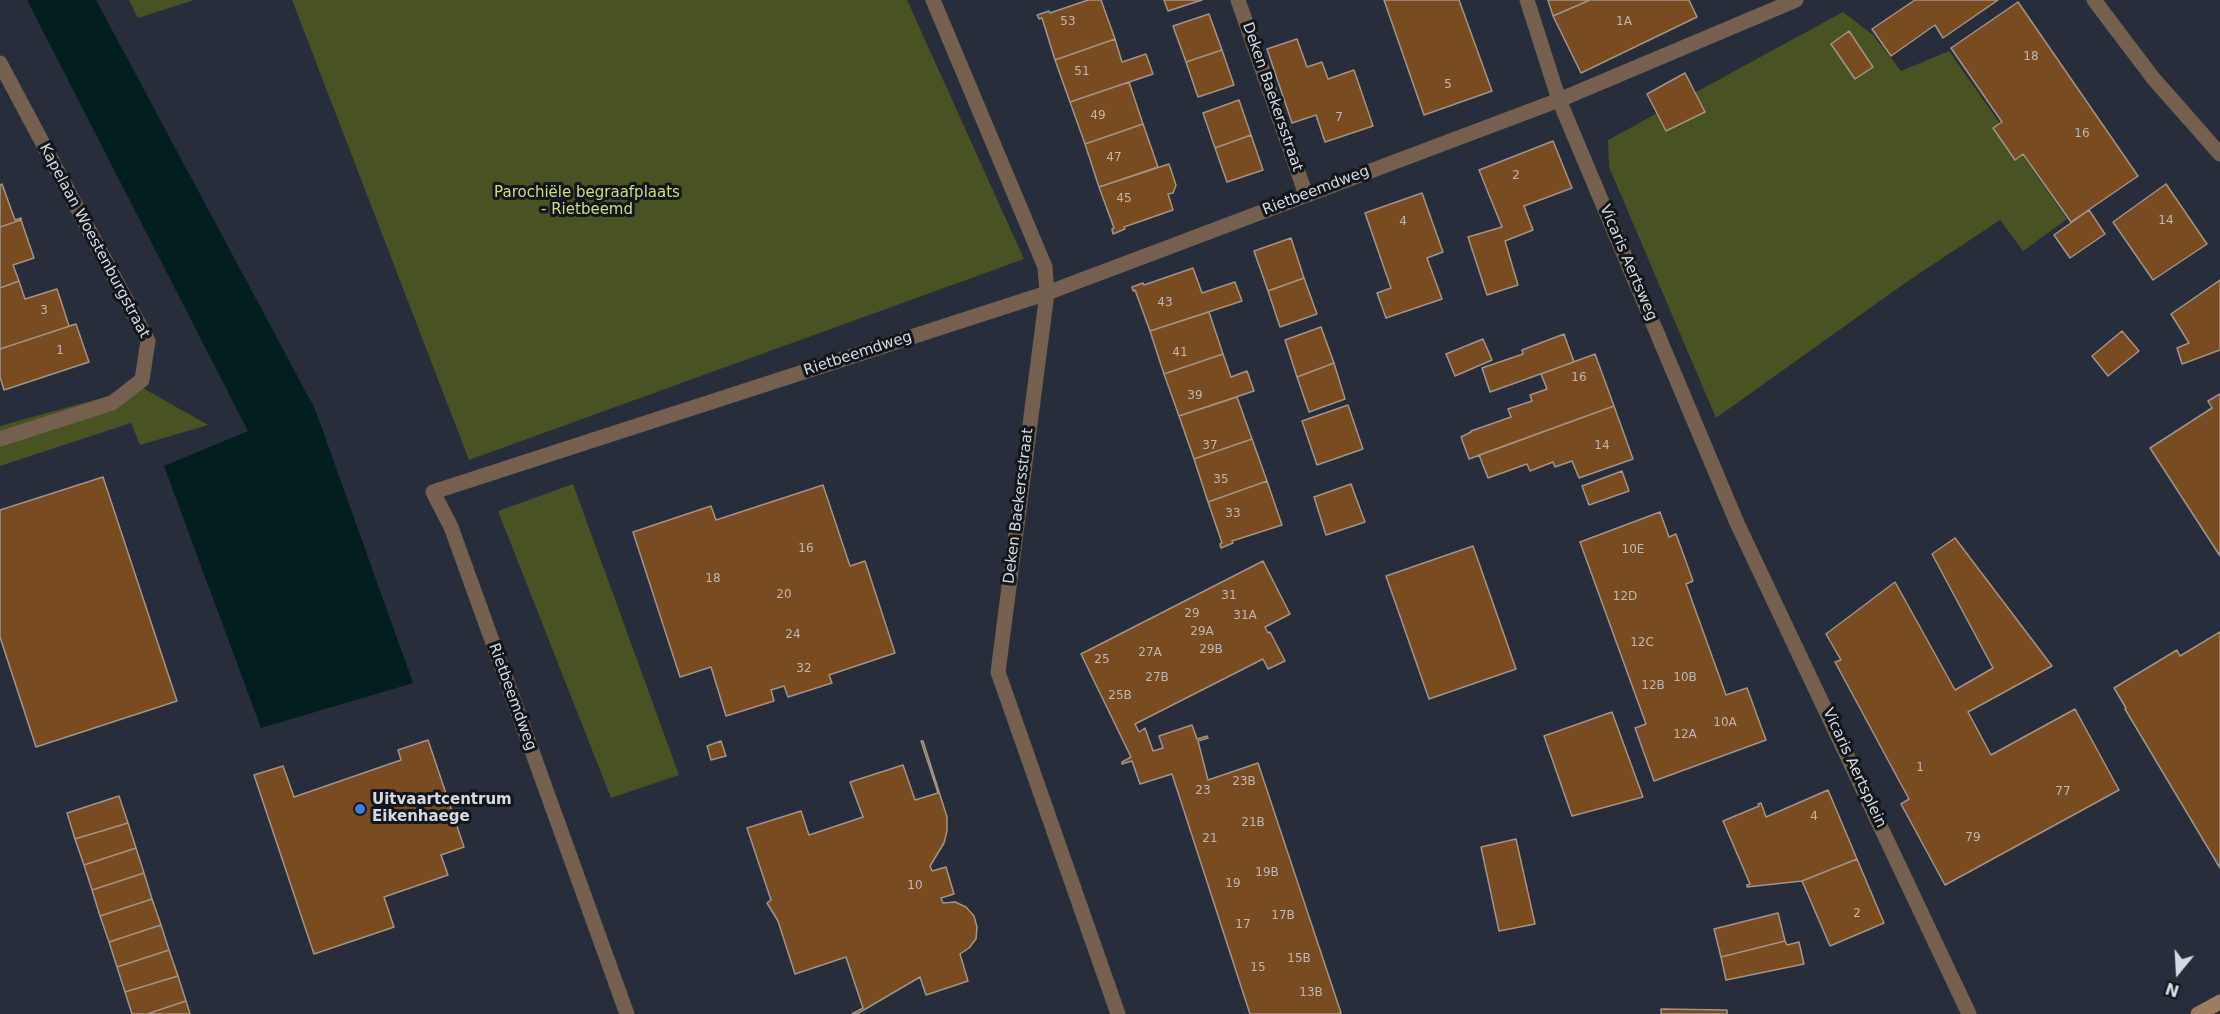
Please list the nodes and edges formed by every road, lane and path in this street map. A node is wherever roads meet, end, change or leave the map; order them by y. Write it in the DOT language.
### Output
graph roads {
  1 [pos="933,0"];
  2 [pos="1238,0"];
  3 [pos="1527,0"];
  4 [pos="1796,0"];
  5 [pos="2094,0"];
  6 [pos="0,63"];
  7 [pos="1559,100"];
  8 [pos="2220,154"];
  9 [pos="1306,195"];
  10 [pos="1047,293"];
  11 [pos="0,439"];
  12 [pos="1737,523"];
  13 [pos="2220,1002"];
  14 [pos="627,1014"];
  15 [pos="1118,1014"];
  16 [pos="1970,1014"];
  17 [pos="2198,1014"];
  1 -- 10 [label="street, Deken Baekersstraat"];
  2 -- 9 [label="street, Deken Baekersstraat"];
  3 -- 7 [label="street, Vicaris Aertsweg"];
  4 -- 7 [label="street, Rietbeemdweg"];
  5 -- 8 [label="street"];
  6 -- 11 [label="street, Kapelaan Woestenburgstraat"];
  7 -- 9 [label="street, Rietbeemdweg"];
  7 -- 12 [label="street, Vicaris Aertsweg"];
  9 -- 10 [label="street, Rietbeemdweg"];
  10 -- 14 [label="street, Rietbeemdweg"];
  10 -- 15 [label="street, Deken Baekersstraat"];
  12 -- 16 [label="street, Vicaris Aertsplein"];
  13 -- 17 [label="street"];
}
